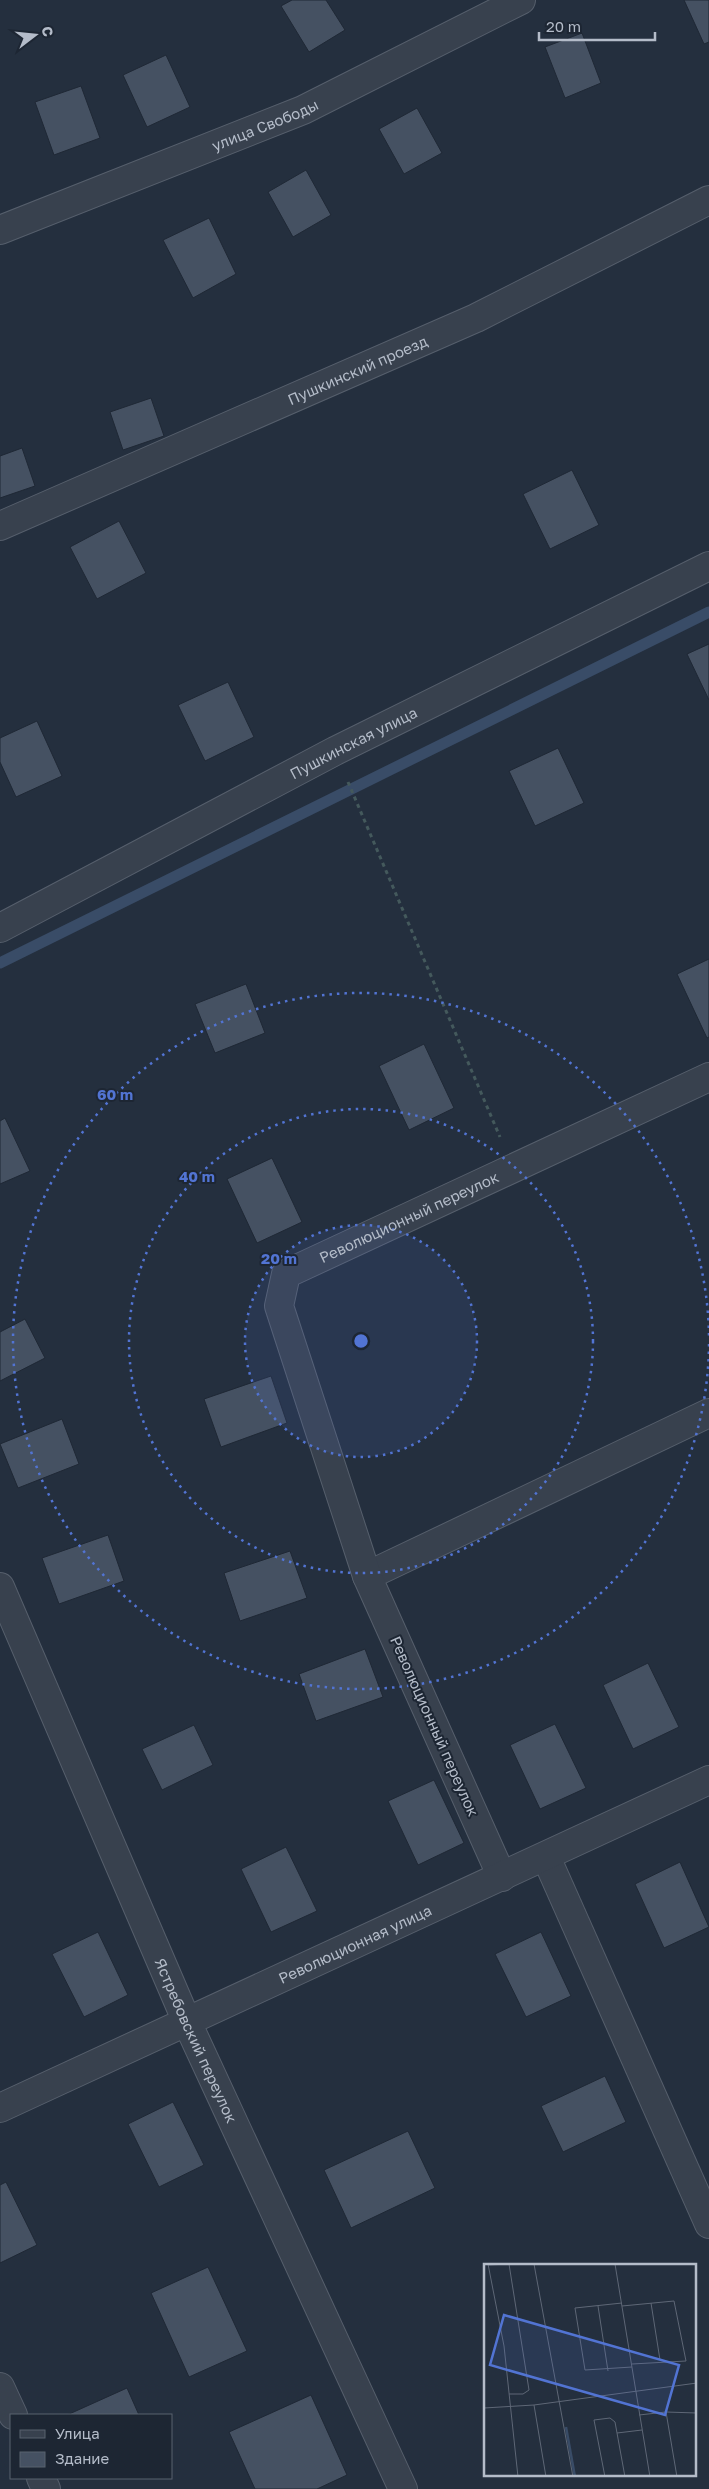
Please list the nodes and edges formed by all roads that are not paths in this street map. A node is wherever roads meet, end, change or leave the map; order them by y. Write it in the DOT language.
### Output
graph roads {
  1 [pos="522,0"];
  2 [pos="709,200"];
  3 [pos="0,230"];
  4 [pos="0,526"];
  5 [pos="709,566"];
  6 [pos="0,928"];
  7 [pos="709,1077"];
  8 [pos="709,1414"];
  9 [pos="367,1576"];
  10 [pos="0,1587"];
  11 [pos="709,1780"];
  12 [pos="546,1857"];
  13 [pos="502,1877"];
  14 [pos="187,2022"];
  15 [pos="0,2108"];
  16 [pos="708,2218"];
  17 [pos="0,2386"];
  18 [pos="13,2414"];
  19 [pos="403,2489"];
  1 -- 3 [label="street, улица Свободы"];
  2 -- 4 [label="street, Пушкинский проезд"];
  5 -- 6 [label="street, Пушкинская улица"];
  7 -- 9 [label="street, Революционный переулок"];
  8 -- 9 [label="street"];
  9 -- 13 [label="street, Революционный переулок"];
  10 -- 14 [label="street, Ястребовский переулок"];
  11 -- 12 [label="street, Революционная улица"];
  12 -- 13 [label="street, Революционная улица"];
  12 -- 16 [label="street"];
  13 -- 14 [label="street, Революционная улица"];
  14 -- 15 [label="street, Революционная улица"];
  14 -- 19 [label="street, Ястребовский переулок"];
  17 -- 18 [label="street"];
}
